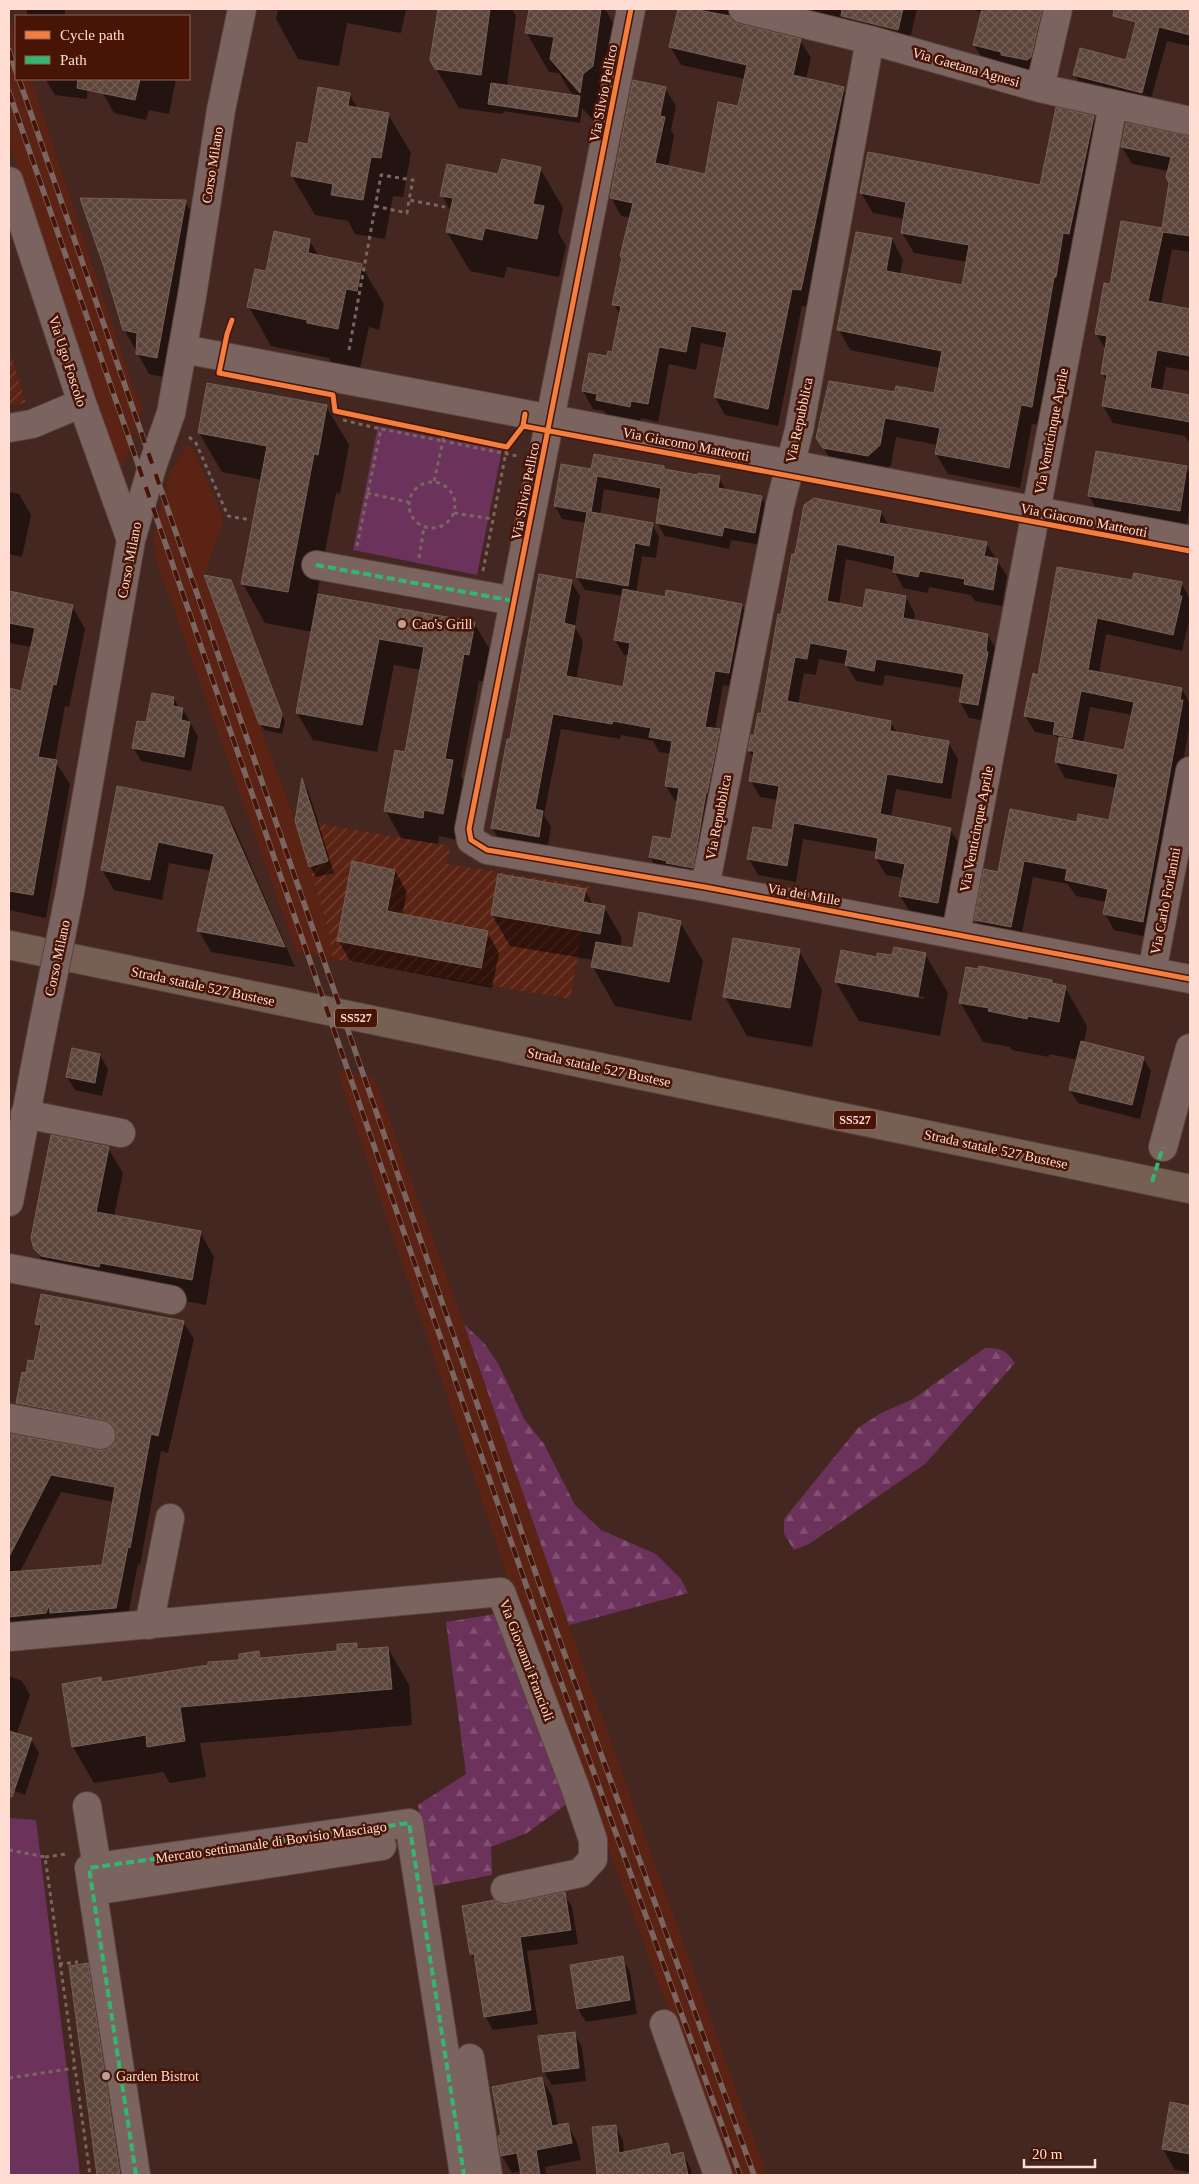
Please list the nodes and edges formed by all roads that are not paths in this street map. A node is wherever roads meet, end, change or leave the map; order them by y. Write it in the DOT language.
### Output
graph roads {
  1 [pos="242,9"];
  2 [pos="631,9"];
  3 [pos="743,9"];
  4 [pos="1058,9"];
  5 [pos="870,40"];
  6 [pos="1040,88"];
  7 [pos="1113,105"];
  8 [pos="1190,121"];
  9 [pos="9,181"];
  10 [pos="183,349"];
  11 [pos="82,403"];
  12 [pos="538,416"];
  13 [pos="9,428"];
  14 [pos="790,464"];
  15 [pos="1036,510"];
  16 [pos="131,540"];
  17 [pos="1190,540"];
  18 [pos="316,565"];
  19 [pos="514,601"];
  20 [pos="1190,772"];
  21 [pos="487,850"];
  22 [pos="704,887"];
  23 [pos="956,933"];
  24 [pos="9,945"];
  25 [pos="1152,972"];
  26 [pos="1190,979"];
  27 [pos="1190,1048"];
  28 [pos="21,1106"];
  29 [pos="121,1134"];
  30 [pos="1163,1148"];
  31 [pos="1190,1189"];
  32 [pos="9,1202"];
  33 [pos="9,1268"];
  34 [pos="172,1300"];
  35 [pos="9,1418"];
  36 [pos="101,1434"];
  37 [pos="170,1518"];
  38 [pos="149,1625"];
  39 [pos="9,1637"];
  40 [pos="87,1806"];
  41 [pos="98,1878"];
  42 [pos="505,1889"];
  43 [pos="664,2024"];
  44 [pos="470,2058"];
  45 [pos="136,2175"];
  46 [pos="144,2175"];
  47 [pos="450,2175"];
  48 [pos="464,2175"];
  49 [pos="488,2175"];
  50 [pos="718,2175"];
  1 -- 10 [label="street, Corso Milano"];
  2 -- 12 [label="street, Via Silvio Pellico"];
  3 -- 5 [label="street, Via Gaetana Agnesi"];
  4 -- 6 [label="street"];
  5 -- 6 [label="street, Via Gaetana Agnesi"];
  5 -- 14 [label="street, Via Repubblica"];
  6 -- 7 [label="street, Via Gaetana Agnesi"];
  7 -- 8 [label="street, Via Gaetana Agnesi"];
  7 -- 15 [label="street, Via Venticinque Aprile"];
  9 -- 11 [label="street, Via Ugo Foscolo"];
  10 -- 12 [label="street, Via Giacomo Matteotti"];
  10 -- 16 [label="street, Corso Milano"];
  11 -- 13 [label="street"];
  11 -- 16 [label="street, Via Ugo Foscolo"];
  12 -- 14 [label="street, Via Giacomo Matteotti"];
  12 -- 19 [label="street, Via Silvio Pellico"];
  14 -- 15 [label="street, Via Giacomo Matteotti"];
  14 -- 22 [label="street, Via Repubblica"];
  15 -- 17 [label="street, Via Giacomo Matteotti"];
  15 -- 23 [label="street, Via Venticinque Aprile"];
  16 -- 28 [label="street, Corso Milano, bridge"];
  18 -- 19 [label="street"];
  19 -- 21 [label="street, Via Silvio Pellico"];
  20 -- 25 [label="street, Via Carlo Forlanini"];
  21 -- 22 [label="street, Via dei Mille"];
  22 -- 23 [label="street, Via dei Mille"];
  23 -- 25 [label="street, Via dei Mille"];
  24 -- 31 [label="main road, Strada statale 527 Bustese / SS527"];
  25 -- 26 [label="street, Via dei Mille"];
  27 -- 30 [label="street"];
  28 -- 29 [label="street"];
  28 -- 32 [label="street, Corso Milano"];
  33 -- 34 [label="street"];
  35 -- 36 [label="street"];
  37 -- 38 [label="street"];
  38 -- 39 [label="street, Via Giovanni Francioli"];
  38 -- 42 [label="street, Via Giovanni Francioli"];
  40 -- 41 [label="street"];
  41 -- 45 [label="street"];
  41 -- 46 [label="street"];
  41 -- 47 [label="street"];
  41 -- 48 [label="street, Mercato settimanale di Bovisio Masciago"];
  43 -- 50 [label="street"];
  44 -- 49 [label="street"];
}
